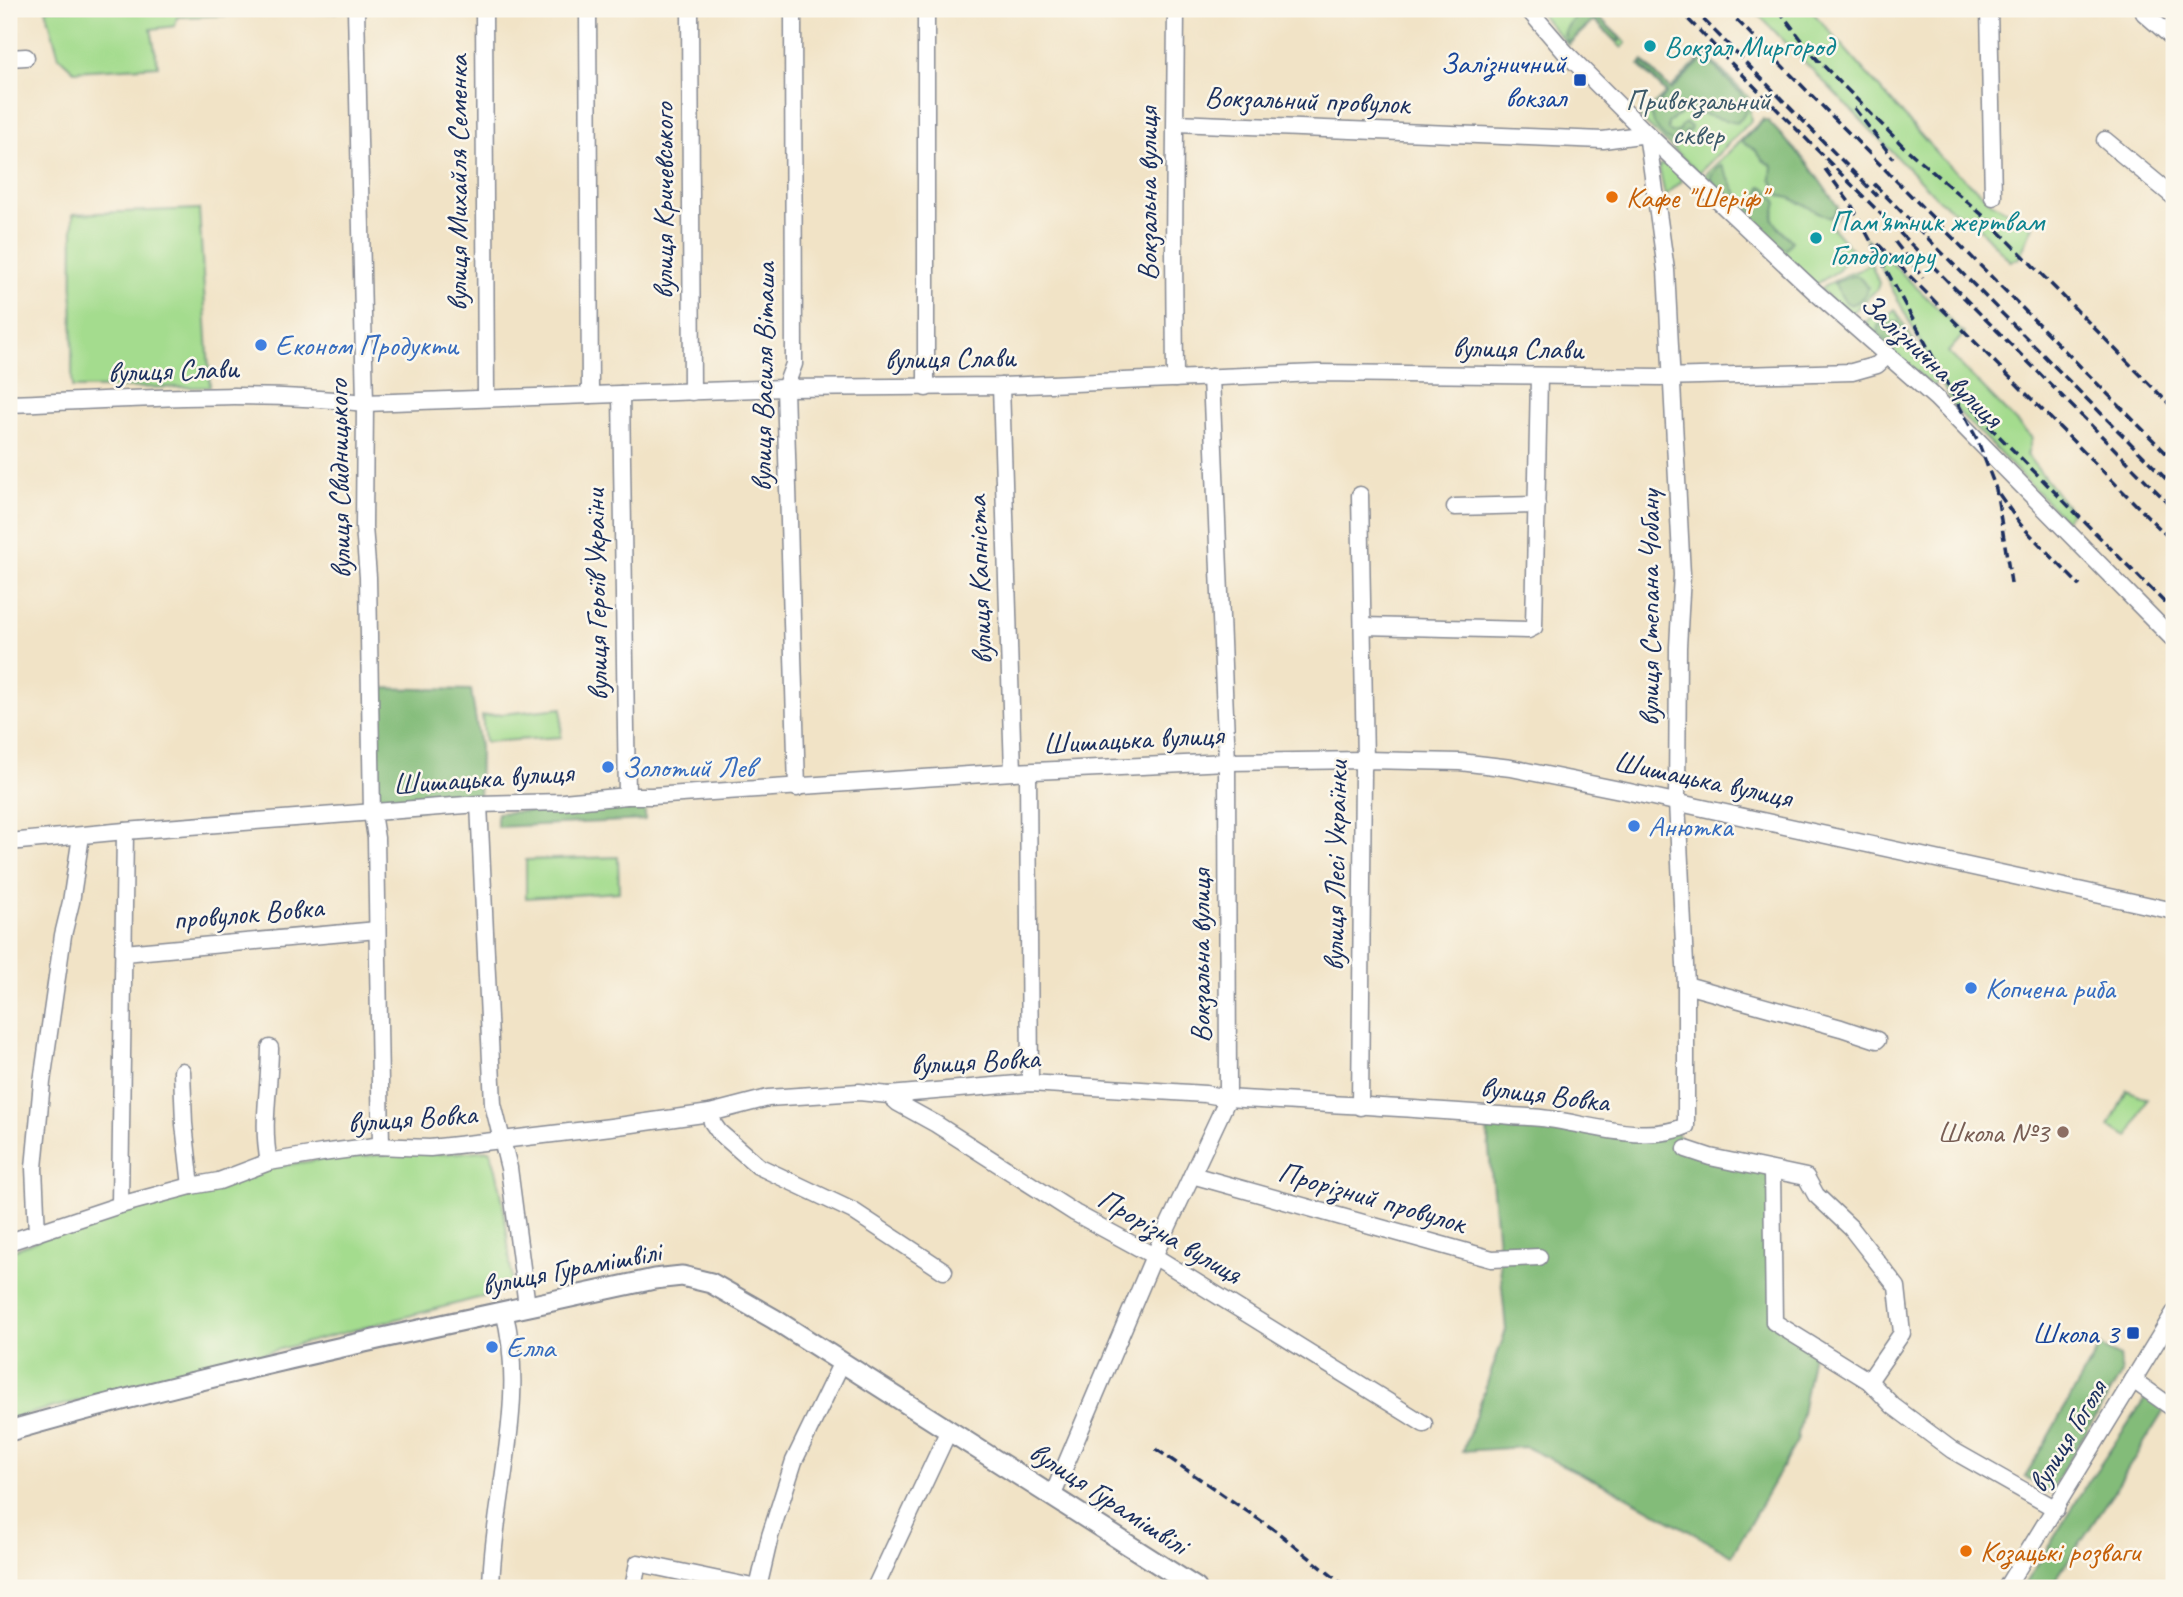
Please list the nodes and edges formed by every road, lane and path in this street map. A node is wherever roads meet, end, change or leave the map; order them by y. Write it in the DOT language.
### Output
graph roads {
  1 [pos="356,9"];
  2 [pos="484,9"];
  3 [pos="588,9"];
  4 [pos="690,9"];
  5 [pos="793,9"];
  6 [pos="926,9"];
  7 [pos="1176,9"];
  8 [pos="1528,9"];
  9 [pos="1989,9"];
  10 [pos="2144,13"];
  11 [pos="2174,39"];
  12 [pos="26,57"];
  13 [pos="9,58"];
  14 [pos="1176,123"];
  15 [pos="1647,134"];
  16 [pos="2105,140"];
  17 [pos="1993,197"];
  18 [pos="2174,197"];
  19 [pos="1888,355"];
  20 [pos="1211,377"];
  21 [pos="1539,377"];
  22 [pos="1671,377"];
  23 [pos="1175,379"];
  24 [pos="1001,386"];
  25 [pos="785,388"];
  26 [pos="926,388"];
  27 [pos="692,392"];
  28 [pos="621,394"];
  29 [pos="590,395"];
  30 [pos="486,398"];
  31 [pos="365,403"];
  32 [pos="9,404"];
  33 [pos="1360,495"];
  34 [pos="1537,505"];
  35 [pos="1455,507"];
  36 [pos="1363,626"];
  37 [pos="2174,640"];
  38 [pos="1365,760"];
  39 [pos="1227,762"];
  40 [pos="1021,772"];
  41 [pos="797,788"];
  42 [pos="628,796"];
  43 [pos="1677,802"];
  44 [pos="479,804"];
  45 [pos="373,818"];
  46 [pos="125,831"];
  47 [pos="81,836"];
  48 [pos="9,842"];
  49 [pos="2174,911"];
  50 [pos="377,930"];
  51 [pos="124,953"];
  52 [pos="1686,985"];
  53 [pos="1877,1040"];
  54 [pos="270,1048"];
  55 [pos="182,1071"];
  56 [pos="1030,1083"];
  57 [pos="889,1095"];
  58 [pos="1228,1098"];
  59 [pos="1360,1107"];
  60 [pos="710,1113"];
  61 [pos="1686,1126"];
  62 [pos="502,1140"];
  63 [pos="381,1146"];
  64 [pos="1686,1149"];
  65 [pos="269,1162"];
  66 [pos="1772,1171"];
  67 [pos="1192,1175"];
  68 [pos="191,1186"];
  69 [pos="120,1205"];
  70 [pos="37,1233"];
  71 [pos="9,1242"];
  72 [pos="1154,1256"];
  73 [pos="1539,1258"];
  74 [pos="944,1271"];
  75 [pos="527,1306"];
  76 [pos="504,1311"];
  77 [pos="2174,1313"];
  78 [pos="842,1362"];
  79 [pos="2133,1380"];
  80 [pos="1869,1381"];
  81 [pos="2174,1409"];
  82 [pos="1424,1423"];
  83 [pos="949,1430"];
  84 [pos="9,1431"];
  85 [pos="1052,1497"];
  86 [pos="2056,1509"];
  87 [pos="491,1588"];
  88 [pos="633,1588"];
  89 [pos="757,1588"];
  90 [pos="875,1588"];
  91 [pos="1196,1588"];
  92 [pos="2006,1588"];
  1 -- 31 [label="street, вулиця Свидницького"];
  2 -- 30 [label="street, вулиця Михайля Семенка"];
  3 -- 29 [label="street"];
  4 -- 27 [label="street, вулиця Кричевського"];
  5 -- 25 [label="street, вулиця Василя Віташа"];
  6 -- 26 [label="street"];
  7 -- 14 [label="street, Вокзальна вулиця"];
  8 -- 15 [label="street, Залізнична вулиця"];
  9 -- 17 [label="street"];
  10 -- 11 [label="street"];
  12 -- 13 [label="street"];
  14 -- 15 [label="street, Вокзальний провулок"];
  14 -- 23 [label="street, Вокзальна вулиця"];
  15 -- 19 [label="street, Залізнична вулиця"];
  15 -- 22 [label="street, вулиця Степана Чобану"];
  16 -- 18 [label="street"];
  19 -- 22 [label="street, вулиця Слави"];
  19 -- 37 [label="street, Залізнична вулиця"];
  20 -- 21 [label="street, вулиця Слави"];
  20 -- 23 [label="street, вулиця Слави"];
  20 -- 39 [label="street, Вокзальна вулиця"];
  21 -- 22 [label="street, вулиця Слави"];
  21 -- 34 [label="street"];
  22 -- 43 [label="street, вулиця Степана Чобану"];
  23 -- 24 [label="street, вулиця Слави"];
  24 -- 26 [label="street, вулиця Слави"];
  24 -- 40 [label="street, вулиця Капніста"];
  25 -- 26 [label="street, вулиця Слави"];
  25 -- 27 [label="street, вулиця Слави"];
  25 -- 41 [label="street, вулиця Василя Віташа"];
  27 -- 28 [label="street, вулиця Слави"];
  28 -- 29 [label="street, вулиця Слави"];
  28 -- 42 [label="street, вулиця Героїв України"];
  29 -- 30 [label="street, вулиця Слави"];
  30 -- 31 [label="street, вулиця Слави"];
  31 -- 32 [label="street, вулиця Слави"];
  31 -- 45 [label="street, вулиця Свидницького"];
  33 -- 36 [label="street, вулиця Лесі Українки"];
  34 -- 35 [label="street"];
  34 -- 36 [label="street"];
  36 -- 38 [label="street, вулиця Лесі Українки"];
  38 -- 39 [label="street, Шишацька вулиця"];
  38 -- 43 [label="street, Шишацька вулиця"];
  38 -- 59 [label="street, вулиця Лесі Українки"];
  39 -- 40 [label="street, Шишацька вулиця"];
  39 -- 58 [label="street, Вокзальна вулиця"];
  40 -- 41 [label="street, Шишацька вулиця"];
  40 -- 56 [label="street, вулиця Капніста"];
  41 -- 42 [label="street, Шишацька вулиця"];
  42 -- 44 [label="street, Шишацька вулиця"];
  43 -- 49 [label="street, Шишацька вулиця"];
  43 -- 52 [label="street, вулиця Степана Чобану"];
  44 -- 45 [label="street, Шишацька вулиця"];
  44 -- 62 [label="street"];
  45 -- 46 [label="street, Шишацька вулиця"];
  45 -- 50 [label="street, вулиця Свидницького"];
  46 -- 47 [label="street, Шишацька вулиця"];
  46 -- 51 [label="street"];
  47 -- 48 [label="street, Шишацька вулиця"];
  47 -- 70 [label="street"];
  50 -- 51 [label="street, провулок Вовка"];
  50 -- 63 [label="street, вулиця Свидницького"];
  51 -- 69 [label="street"];
  52 -- 53 [label="street"];
  52 -- 61 [label="street, вулиця Степана Чобану"];
  54 -- 65 [label="street"];
  55 -- 68 [label="street"];
  56 -- 57 [label="street, вулиця Вовка"];
  56 -- 58 [label="street, вулиця Вовка"];
  57 -- 60 [label="street, вулиця Вовка"];
  57 -- 72 [label="street, Прорізна вулиця"];
  58 -- 59 [label="street, вулиця Вовка"];
  58 -- 67 [label="street, Вокзальна вулиця"];
  59 -- 61 [label="street, вулиця Вовка"];
  60 -- 62 [label="street, вулиця Вовка"];
  60 -- 74 [label="street"];
  62 -- 63 [label="street, вулиця Вовка"];
  62 -- 75 [label="street"];
  63 -- 65 [label="street, вулиця Вовка"];
  64 -- 66 [label="street"];
  65 -- 68 [label="street, вулиця Вовка"];
  66 -- 80 [label="street"];
  66 -- 80 [label="street"];
  67 -- 72 [label="street, Вокзальна вулиця"];
  67 -- 73 [label="street, Прорізний провулок"];
  68 -- 69 [label="street, вулиця Вовка"];
  69 -- 70 [label="street, вулиця Вовка"];
  70 -- 71 [label="street, вулиця Вовка"];
  72 -- 82 [label="street, Прорізна вулиця"];
  72 -- 85 [label="street, Вокзальна вулиця"];
  75 -- 76 [label="main road, вулиця Гурамішвілі"];
  75 -- 78 [label="main road, вулиця Гурамішвілі"];
  76 -- 84 [label="main road, вулиця Гурамішвілі"];
  76 -- 87 [label="street"];
  77 -- 79 [label="street, вулиця Гоголя"];
  78 -- 83 [label="main road, вулиця Гурамішвілі"];
  78 -- 89 [label="street"];
  79 -- 81 [label="street"];
  79 -- 86 [label="street, вулиця Гоголя"];
  80 -- 86 [label="street"];
  83 -- 85 [label="main road, вулиця Гурамішвілі"];
  83 -- 90 [label="street"];
  85 -- 91 [label="main road, вулиця Гурамішвілі"];
  86 -- 92 [label="street, вулиця Гоголя"];
  88 -- 89 [label="street"];
}
